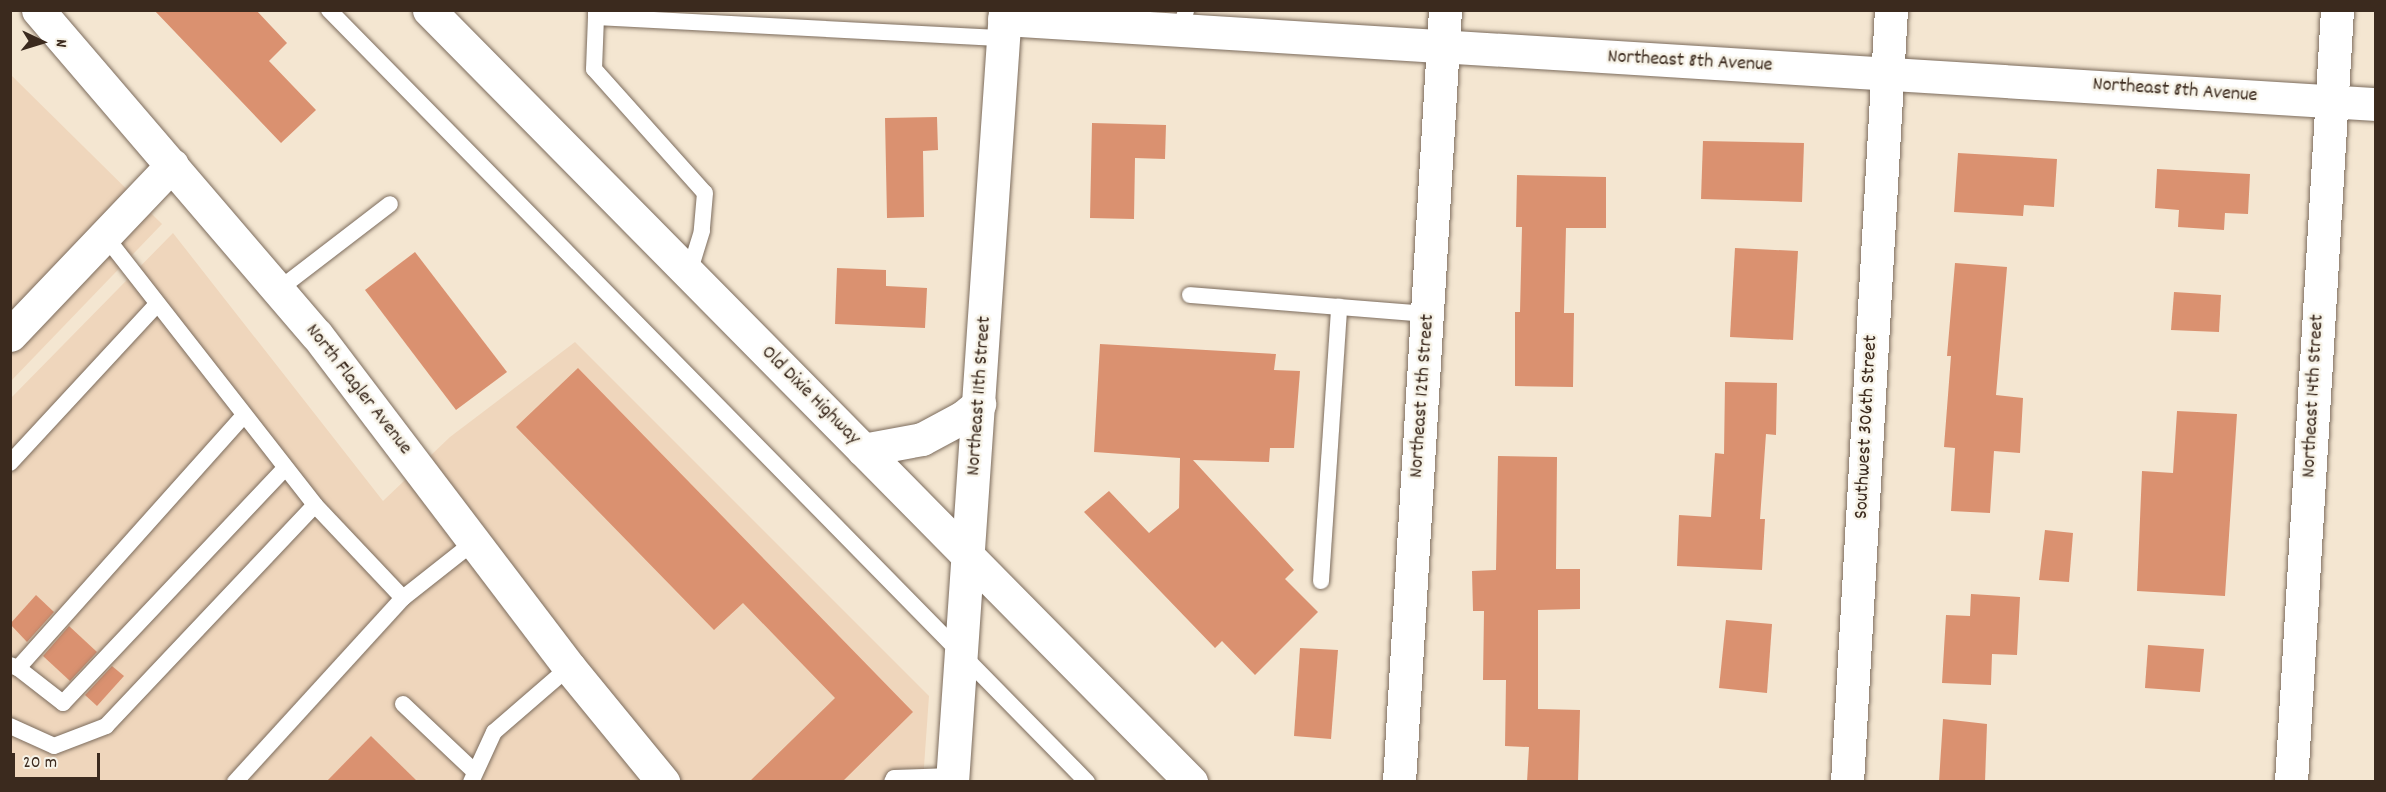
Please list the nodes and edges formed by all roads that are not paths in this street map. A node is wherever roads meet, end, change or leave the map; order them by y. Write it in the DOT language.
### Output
graph roads {
  1 [pos="38,10"];
  2 [pos="329,10"];
  3 [pos="429,10"];
  4 [pos="1445,10"];
  5 [pos="1891,10"];
  6 [pos="2337,10"];
  7 [pos="596,14"];
  8 [pos="1184,19"];
  9 [pos="1004,22"];
  10 [pos="1443,47"];
  11 [pos="1887,73"];
  12 [pos="2330,101"];
  13 [pos="2376,104"];
  14 [pos="172,165"];
  15 [pos="390,204"];
  16 [pos="105,236"];
  17 [pos="689,273"];
  18 [pos="278,290"];
  19 [pos="1191,295"];
  20 [pos="157,304"];
  21 [pos="1339,307"];
  22 [pos="1428,314"];
  23 [pos="10,335"];
  24 [pos="979,404"];
  25 [pos="244,415"];
  26 [pos="863,450"];
  27 [pos="10,463"];
  28 [pos="285,468"];
  29 [pos="315,505"];
  30 [pos="474,542"];
  31 [pos="969,556"];
  32 [pos="1321,581"];
  33 [pos="403,598"];
  34 [pos="961,654"];
  35 [pos="14,666"];
  36 [pos="569,667"];
  37 [pos="403,704"];
  38 [pos="10,726"];
  39 [pos="473,777"];
  40 [pos="952,779"];
  41 [pos="235,782"];
  42 [pos="663,782"];
  43 [pos="892,782"];
  44 [pos="1087,782"];
  45 [pos="1191,782"];
  46 [pos="1399,782"];
  47 [pos="1847,782"];
  48 [pos="2291,782"];
  1 -- 14 [label="street, North Flagler Avenue"];
  2 -- 34 [label="lane"];
  3 -- 17 [label="street, Old Dixie Highway"];
  4 -- 10 [label="street, Northeast 12th Street"];
  5 -- 11 [label="street, Southwest 306th Street"];
  6 -- 12 [label="street, Northeast 14th Street"];
  7 -- 9 [label="lane"];
  7 -- 17 [label="lane"];
  8 -- 9 [label="street, Northeast 8th Avenue"];
  8 -- 10 [label="street, Northeast 8th Avenue"];
  9 -- 24 [label="street, Northeast 11th Street"];
  10 -- 11 [label="street, Northeast 8th Avenue"];
  10 -- 22 [label="street, Northeast 12th Street"];
  11 -- 12 [label="street, Northeast 8th Avenue"];
  11 -- 47 [label="street, Southwest 306th Street"];
  12 -- 13 [label="street, Northeast 8th Avenue"];
  12 -- 48 [label="street, Northeast 14th Street"];
  14 -- 16 [label="street"];
  14 -- 18 [label="street, North Flagler Avenue"];
  15 -- 18 [label="lane"];
  16 -- 20 [label="lane"];
  16 -- 23 [label="street"];
  17 -- 26 [label="street, Old Dixie Highway"];
  18 -- 30 [label="street, North Flagler Avenue"];
  19 -- 21 [label="lane"];
  20 -- 25 [label="lane"];
  20 -- 27 [label="lane"];
  21 -- 22 [label="lane"];
  21 -- 32 [label="lane"];
  22 -- 46 [label="street, Northeast 12th Street"];
  24 -- 26 [label="street"];
  24 -- 31 [label="street, Northeast 11th Street"];
  25 -- 28 [label="lane"];
  25 -- 35 [label="lane"];
  26 -- 31 [label="street, Old Dixie Highway"];
  28 -- 29 [label="lane"];
  28 -- 35 [label="lane"];
  29 -- 33 [label="lane"];
  29 -- 38 [label="lane"];
  30 -- 33 [label="lane"];
  30 -- 36 [label="street, North Flagler Avenue"];
  31 -- 34 [label="street, Northeast 11th Street"];
  31 -- 45 [label="street, Old Dixie Highway"];
  33 -- 41 [label="lane"];
  34 -- 40 [label="street, Northeast 11th Street"];
  34 -- 44 [label="lane"];
  36 -- 39 [label="lane"];
  36 -- 42 [label="street, North Flagler Avenue"];
  37 -- 39 [label="lane"];
  40 -- 43 [label="lane"];
}
